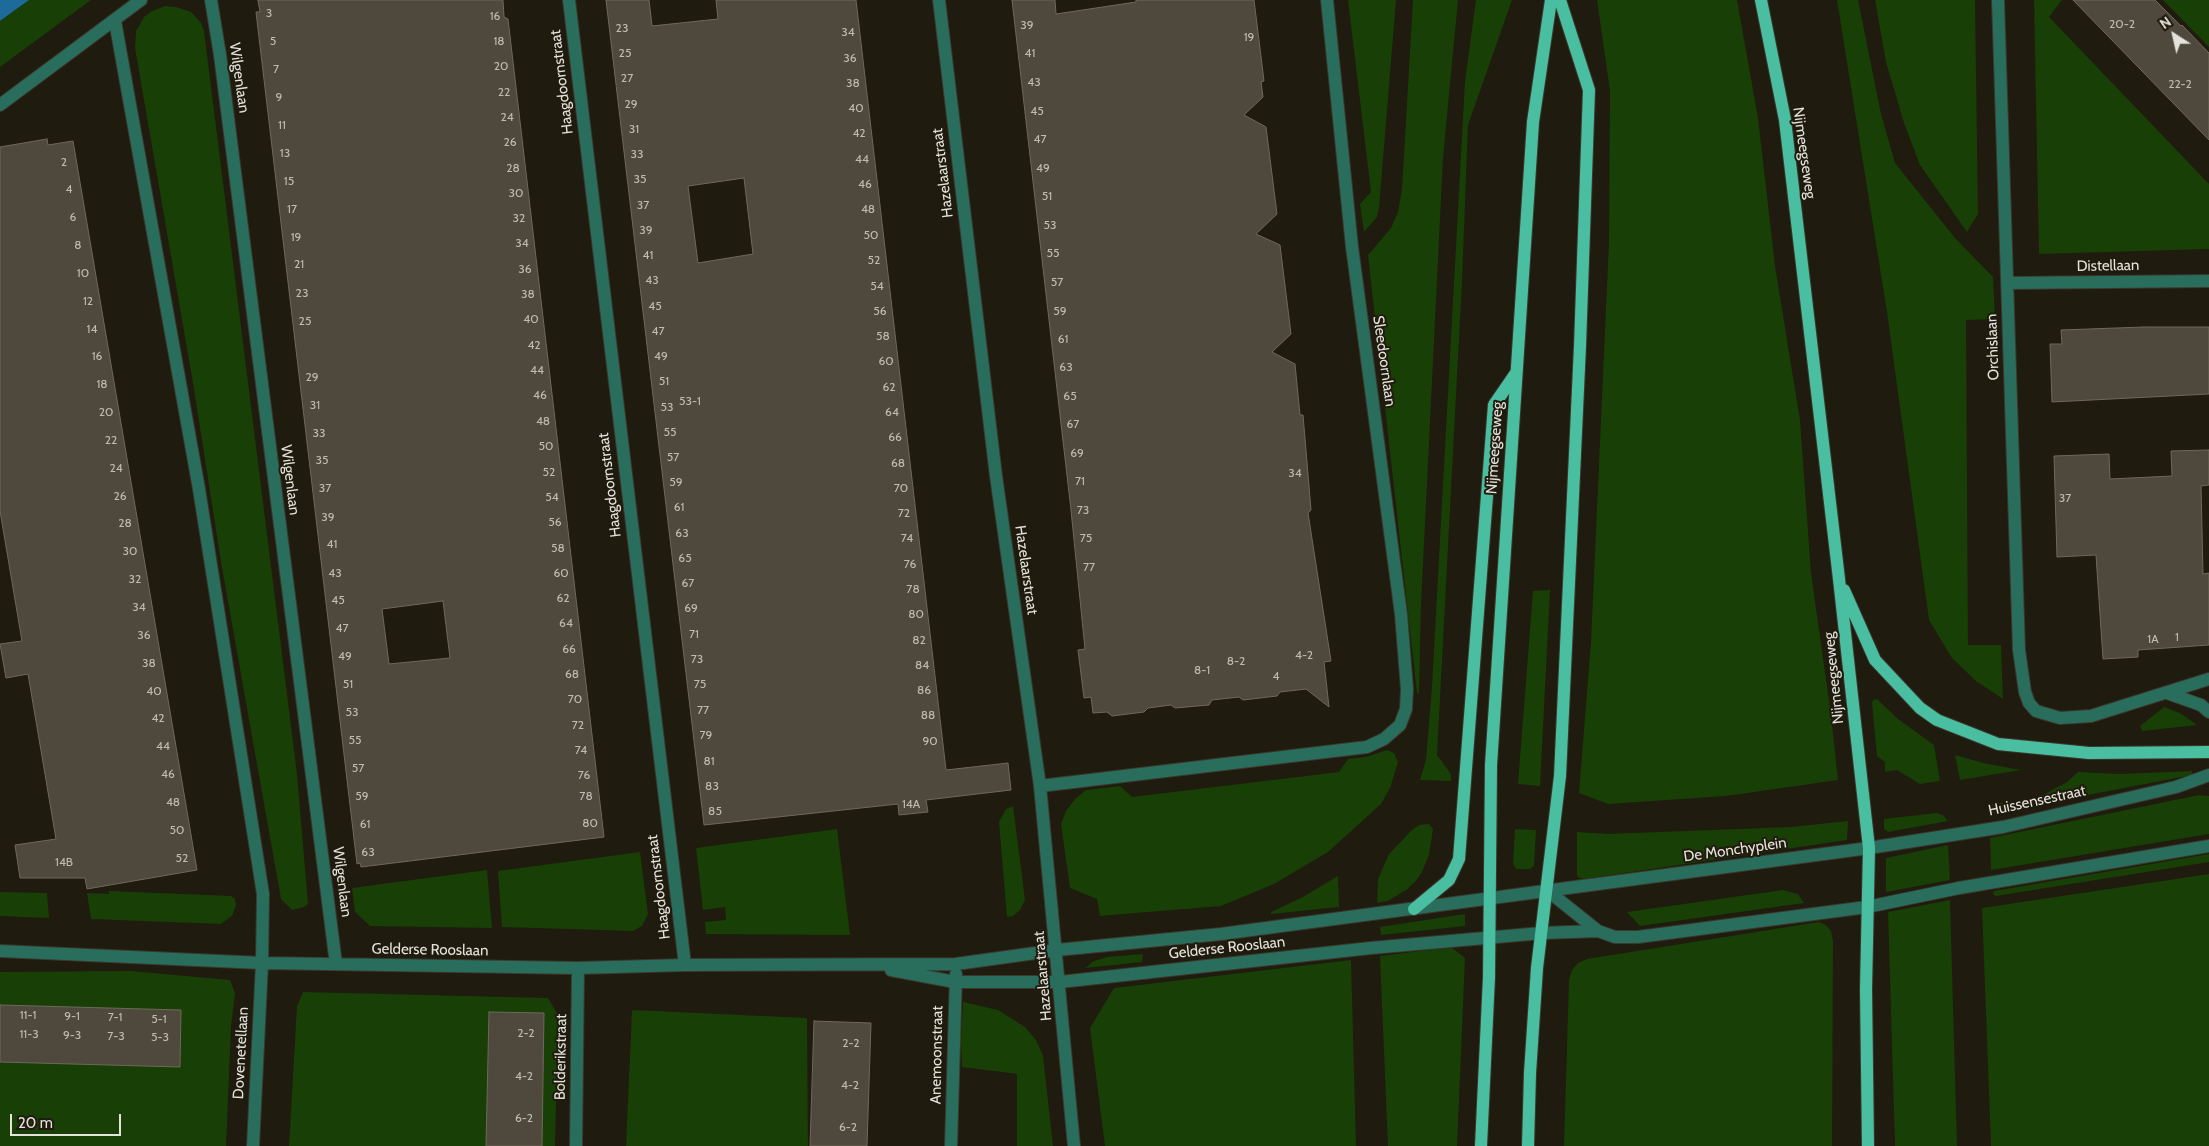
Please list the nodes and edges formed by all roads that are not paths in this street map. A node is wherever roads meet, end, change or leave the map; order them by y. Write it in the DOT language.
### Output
graph roads {
  1 [pos="142,0"];
  2 [pos="211,0"];
  3 [pos="568,0"];
  4 [pos="939,0"];
  5 [pos="1327,0"];
  6 [pos="1551,0"];
  7 [pos="1560,0"];
  8 [pos="1761,0"];
  9 [pos="1998,0"];
  10 [pos="115,21"];
  11 [pos="0,105"];
  12 [pos="2209,281"];
  13 [pos="2007,283"];
  14 [pos="1516,373"];
  15 [pos="1839,579"];
  16 [pos="2209,679"];
  17 [pos="2167,692"];
  18 [pos="2209,712"];
  19 [pos="2209,752"];
  20 [pos="2209,775"];
  21 [pos="1040,786"];
  22 [pos="2209,846"];
  23 [pos="1868,848"];
  24 [pos="1548,891"];
  25 [pos="1488,899"];
  26 [pos="1867,907"];
  27 [pos="1414,909"];
  28 [pos="1598,931"];
  29 [pos="1542,933"];
  30 [pos="1488,938"];
  31 [pos="1057,950"];
  32 [pos="0,951"];
  33 [pos="262,963"];
  34 [pos="336,964"];
  35 [pos="859,964"];
  36 [pos="956,964"];
  37 [pos="685,965"];
  38 [pos="578,968"];
  39 [pos="955,982"];
  40 [pos="1060,982"];
  41 [pos="253,1146"];
  42 [pos="576,1146"];
  43 [pos="951,1146"];
  44 [pos="1074,1146"];
  45 [pos="1481,1146"];
  46 [pos="1528,1146"];
  47 [pos="1868,1146"];
  1 -- 10 [label="street"];
  2 -- 34 [label="street, Wilgenlaan"];
  3 -- 37 [label="street, Haagdoornstraat"];
  4 -- 21 [label="street, Hazelaarstraat"];
  5 -- 21 [label="street, Sleedoornlaan"];
  6 -- 14 [label="main road, Nijmeegseweg"];
  7 -- 24 [label="main road"];
  8 -- 15 [label="main road, Nijmeegseweg"];
  9 -- 13 [label="street, Orchislaan"];
  10 -- 11 [label="street"];
  10 -- 33 [label="street"];
  12 -- 13 [label="street, Distellaan"];
  13 -- 17 [label="street, Orchislaan"];
  14 -- 25 [label="main road, Nijmeegseweg"];
  14 -- 27 [label="main road"];
  15 -- 19 [label="main road"];
  15 -- 23 [label="main road, Nijmeegseweg"];
  16 -- 17 [label="street"];
  17 -- 18 [label="street"];
  20 -- 23 [label="street, Huissensestraat"];
  21 -- 31 [label="street, Hazelaarstraat"];
  22 -- 26 [label="street"];
  23 -- 24 [label="street, De Monchyplein"];
  23 -- 26 [label="main road"];
  24 -- 25 [label="street, De Monchyplein"];
  24 -- 28 [label="street"];
  24 -- 29 [label="main road"];
  25 -- 27 [label="street, Gelderse Rooslaan"];
  25 -- 30 [label="main road"];
  26 -- 28 [label="street"];
  26 -- 47 [label="main road"];
  27 -- 31 [label="street, Gelderse Rooslaan"];
  28 -- 29 [label="street, Gelderse Rooslaan"];
  29 -- 30 [label="street, Gelderse Rooslaan"];
  29 -- 46 [label="main road"];
  30 -- 40 [label="street, Gelderse Rooslaan"];
  30 -- 45 [label="main road"];
  31 -- 36 [label="street, Gelderse Rooslaan"];
  31 -- 40 [label="street, Hazelaarstraat"];
  32 -- 33 [label="street, Gelderse Rooslaan"];
  33 -- 34 [label="street, Gelderse Rooslaan"];
  33 -- 41 [label="street, Dovenetellaan"];
  34 -- 38 [label="street, Gelderse Rooslaan"];
  35 -- 36 [label="street, Gelderse Rooslaan"];
  35 -- 37 [label="street, Gelderse Rooslaan"];
  35 -- 39 [label="street, Gelderse Rooslaan"];
  36 -- 39 [label="street, Anemoonstraat"];
  37 -- 38 [label="street, Gelderse Rooslaan"];
  38 -- 42 [label="street, Bolderikstraat"];
  39 -- 40 [label="street, Gelderse Rooslaan"];
  39 -- 43 [label="street, Anemoonstraat"];
  40 -- 44 [label="street, Hazelaarstraat"];
}
